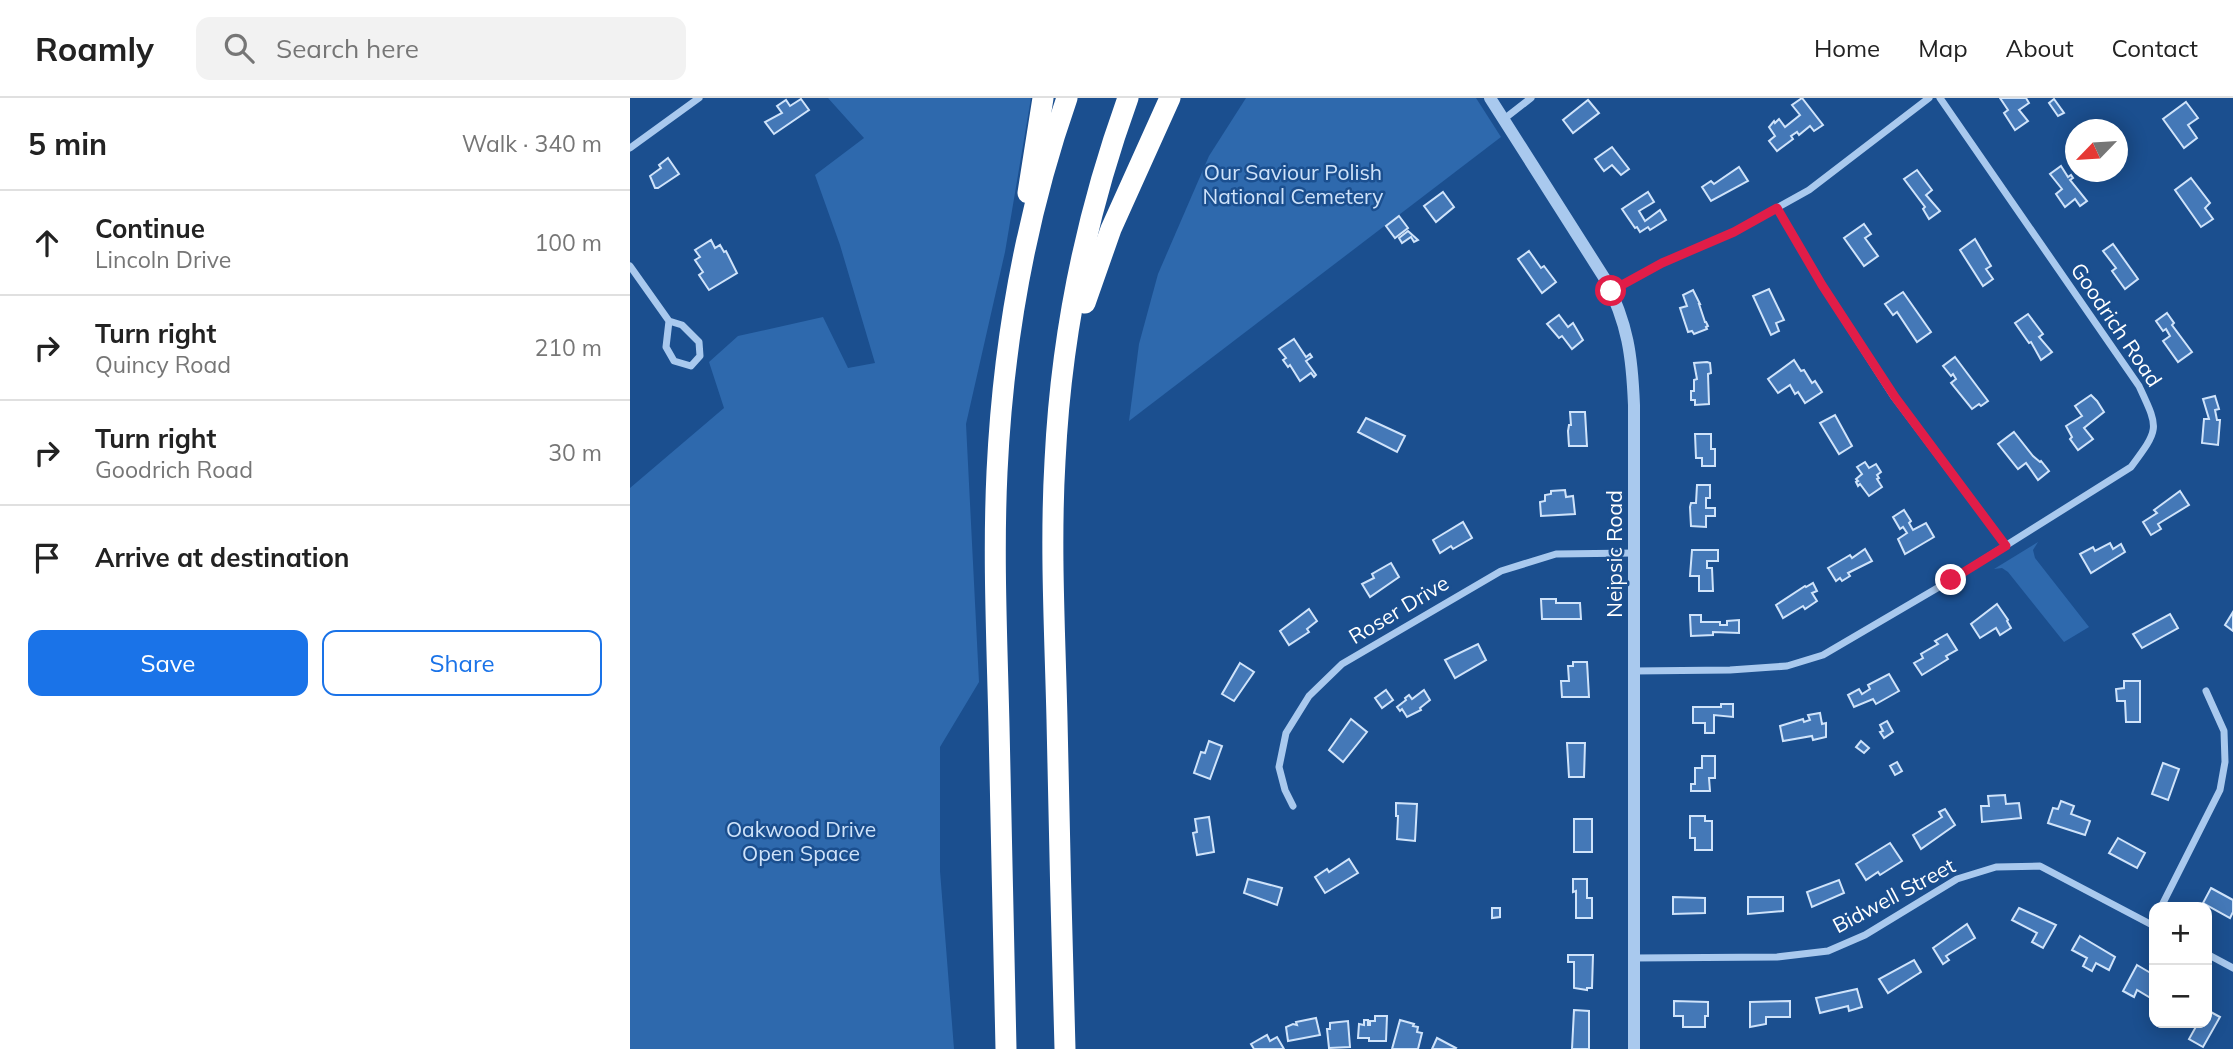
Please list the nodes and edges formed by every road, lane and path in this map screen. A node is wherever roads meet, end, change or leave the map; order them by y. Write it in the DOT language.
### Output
graph roads {
  1 [pos="699,98"];
  2 [pos="1043,98"];
  3 [pos="1067,98"];
  4 [pos="1128,98"];
  5 [pos="1170,98"];
  6 [pos="1490,98"];
  7 [pos="1531,98"];
  8 [pos="1928,98"];
  9 [pos="1940,98"];
  10 [pos="1504,119"];
  11 [pos="630,148"];
  12 [pos="1777,208"];
  13 [pos="1022,264"];
  14 [pos="630,266"];
  15 [pos="1611,291"];
  16 [pos="669,321"];
  17 [pos="1065,353"];
  18 [pos="2006,546"];
  19 [pos="1633,553"];
  20 [pos="1634,671"];
  21 [pos="2206,691"];
  22 [pos="1293,806"];
  23 [pos="2164,902"];
  24 [pos="2149,921"];
  25 [pos="2212,957"];
  26 [pos="1635,958"];
  27 [pos="2233,968"];
  28 [pos="1006,1049"];
  29 [pos="1065,1049"];
  30 [pos="1634,1049"];
  1 -- 11 [label="street"];
  2 -- 13 [label="highway"];
  3 -- 13 [label="highway"];
  4 -- 17 [label="highway"];
  5 -- 17 [label="highway"];
  6 -- 10 [label="street, Neipsic Road"];
  7 -- 10 [label="street"];
  8 -- 12 [label="street"];
  9 -- 18 [label="street, Goodrich Road"];
  10 -- 15 [label="street, Neipsic Road"];
  12 -- 15 [label="street"];
  12 -- 18 [label="street"];
  13 -- 28 [label="highway"];
  14 -- 16 [label="street"];
  15 -- 19 [label="street, Neipsic Road"];
  16 -- 16 [label="street"];
  17 -- 29 [label="highway"];
  18 -- 20 [label="street, Goodrich Road"];
  19 -- 20 [label="street, Neipsic Road"];
  19 -- 22 [label="street, Roser Drive"];
  20 -- 26 [label="street, Neipsic Road"];
  21 -- 23 [label="street"];
  24 -- 26 [label="street, Bidwell Street"];
  25 -- 27 [label="street"];
  26 -- 30 [label="street, Neipsic Road"];
}
